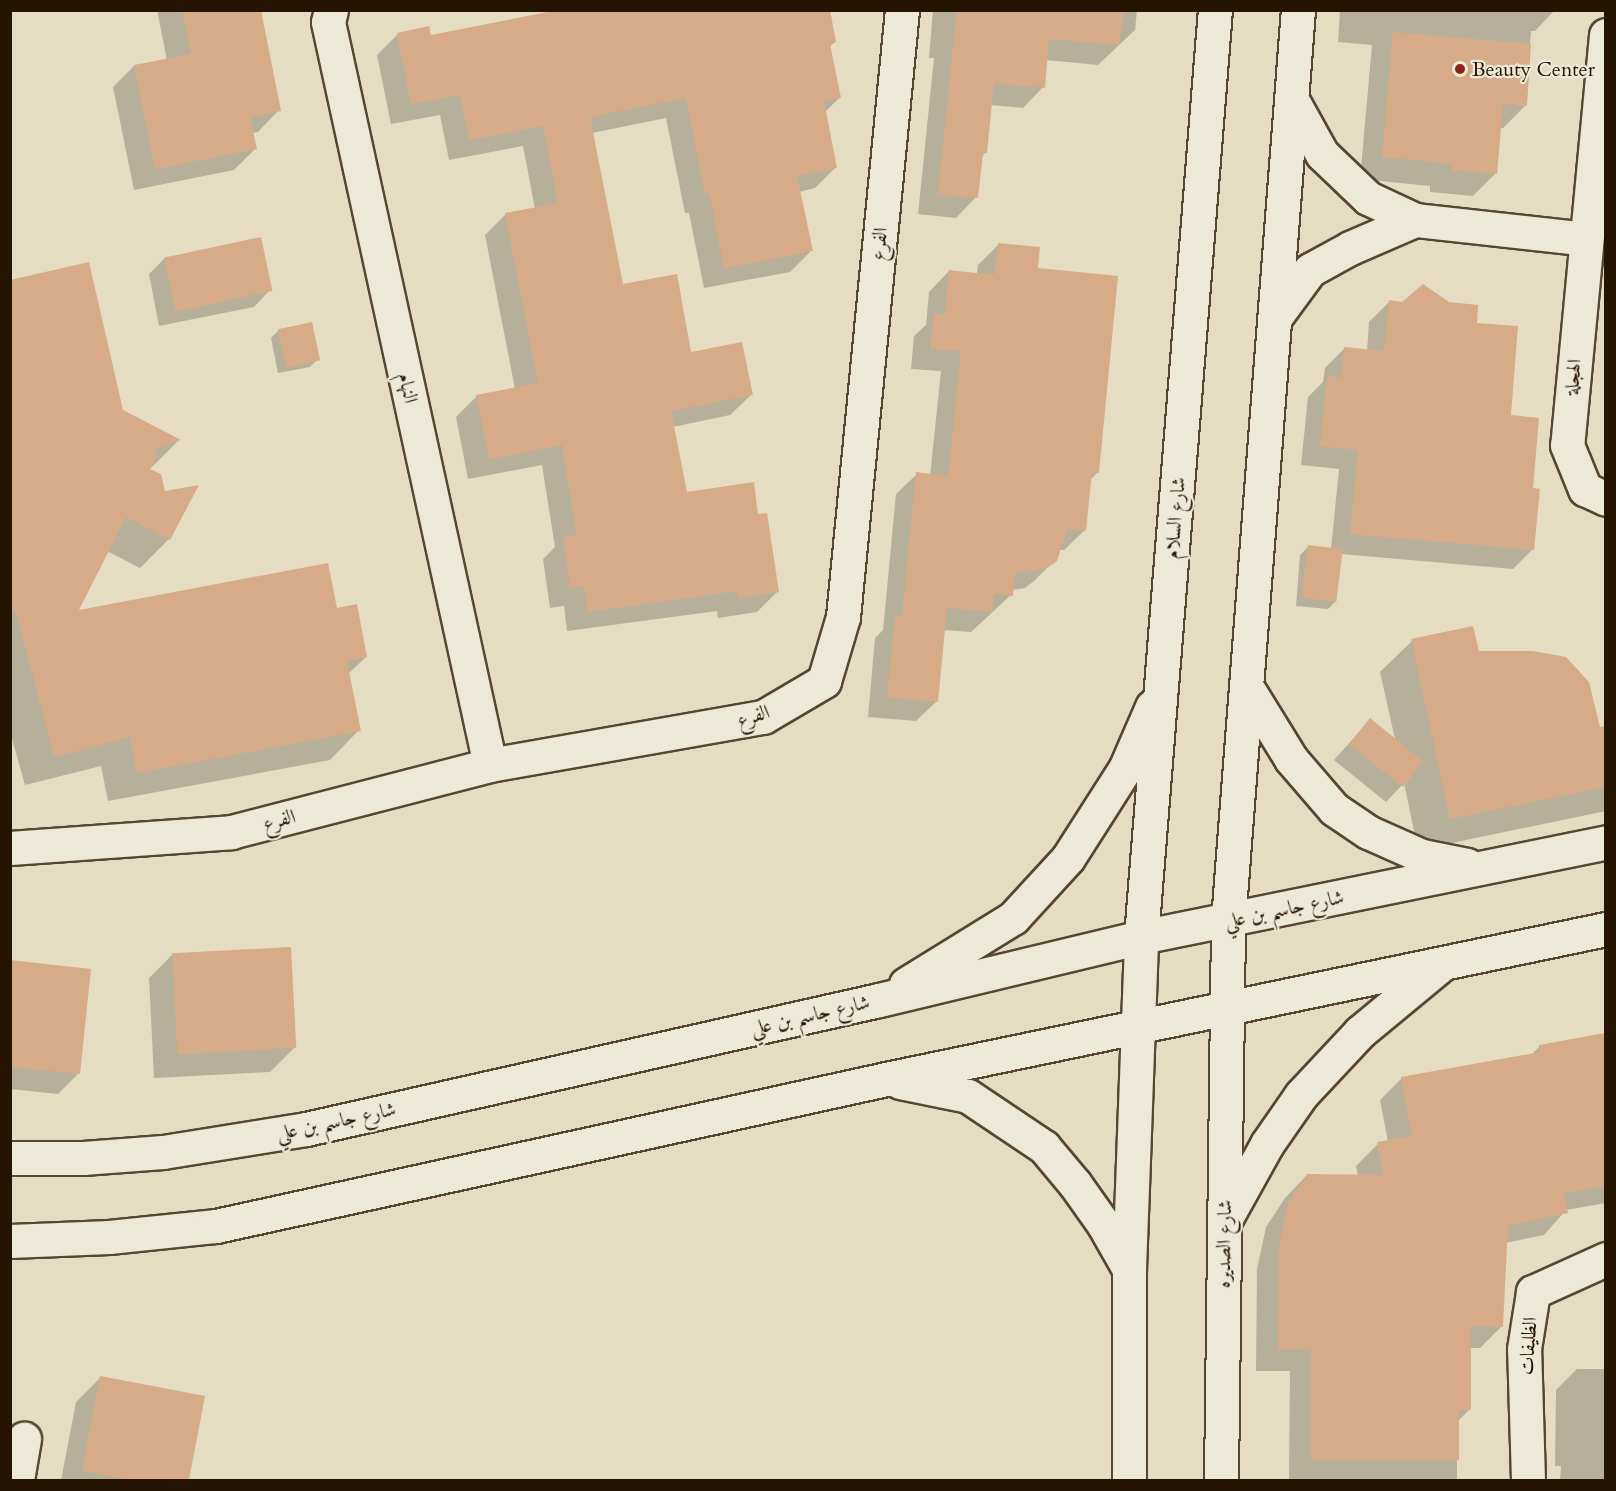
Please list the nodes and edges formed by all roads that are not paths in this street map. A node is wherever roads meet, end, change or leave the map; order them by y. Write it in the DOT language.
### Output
graph roads {
  1 [pos="331,10"];
  2 [pos="902,10"];
  3 [pos="1215,10"];
  4 [pos="1298,10"];
  5 [pos="1605,35"];
  6 [pos="1291,98"];
  7 [pos="1415,220"];
  8 [pos="1586,239"];
  9 [pos="1274,319"];
  10 [pos="1605,499"];
  11 [pos="1161,686"];
  12 [pos="1246,686"];
  13 [pos="490,765"];
  14 [pos="1605,842"];
  15 [pos="11,844"];
  16 [pos="1480,868"];
  17 [pos="1228,921"];
  18 [pos="1605,929"];
  19 [pos="1141,937"];
  20 [pos="1445,962"];
  21 [pos="879,999"];
  22 [pos="1227,1008"];
  23 [pos="1138,1026"];
  24 [pos="886,1079"];
  25 [pos="10,1158"];
  26 [pos="1224,1221"];
  27 [pos="10,1242"];
  28 [pos="1605,1259"];
  29 [pos="1129,1269"];
  30 [pos="24,1439"];
  31 [pos="17,1480"];
  32 [pos="1129,1480"];
  33 [pos="1221,1480"];
  34 [pos="1528,1480"];
  1 -- 13 [label="street, النهام"];
  2 -- 13 [label="street, الفرع"];
  3 -- 11 [label="street, شارع السلام"];
  4 -- 6 [label="street"];
  5 -- 8 [label="street, الهجلة"];
  6 -- 7 [label="street"];
  6 -- 9 [label="street"];
  7 -- 8 [label="street"];
  7 -- 9 [label="street"];
  8 -- 10 [label="street, الهجلة"];
  9 -- 12 [label="street"];
  11 -- 19 [label="street, شارع السلام"];
  11 -- 21 [label="street"];
  12 -- 16 [label="street"];
  12 -- 17 [label="street"];
  13 -- 15 [label="street, الفرع"];
  14 -- 16 [label="street, شارع جاسم بن علي"];
  16 -- 17 [label="street, شارع جاسم بن علي"];
  17 -- 19 [label="street, شارع جاسم بن علي"];
  17 -- 22 [label="street"];
  18 -- 20 [label="street"];
  19 -- 21 [label="street, شارع جاسم بن علي"];
  19 -- 23 [label="street, شارع السلام"];
  20 -- 22 [label="street"];
  20 -- 26 [label="street"];
  21 -- 25 [label="street, شارع جاسم بن علي"];
  22 -- 23 [label="street"];
  22 -- 26 [label="street, شارع الصديره"];
  23 -- 24 [label="street"];
  23 -- 29 [label="street"];
  24 -- 27 [label="street"];
  24 -- 29 [label="street"];
  26 -- 33 [label="street, شارع الصديره"];
  28 -- 34 [label="street, الظليفات"];
  29 -- 32 [label="street"];
  30 -- 31 [label="street"];
}
